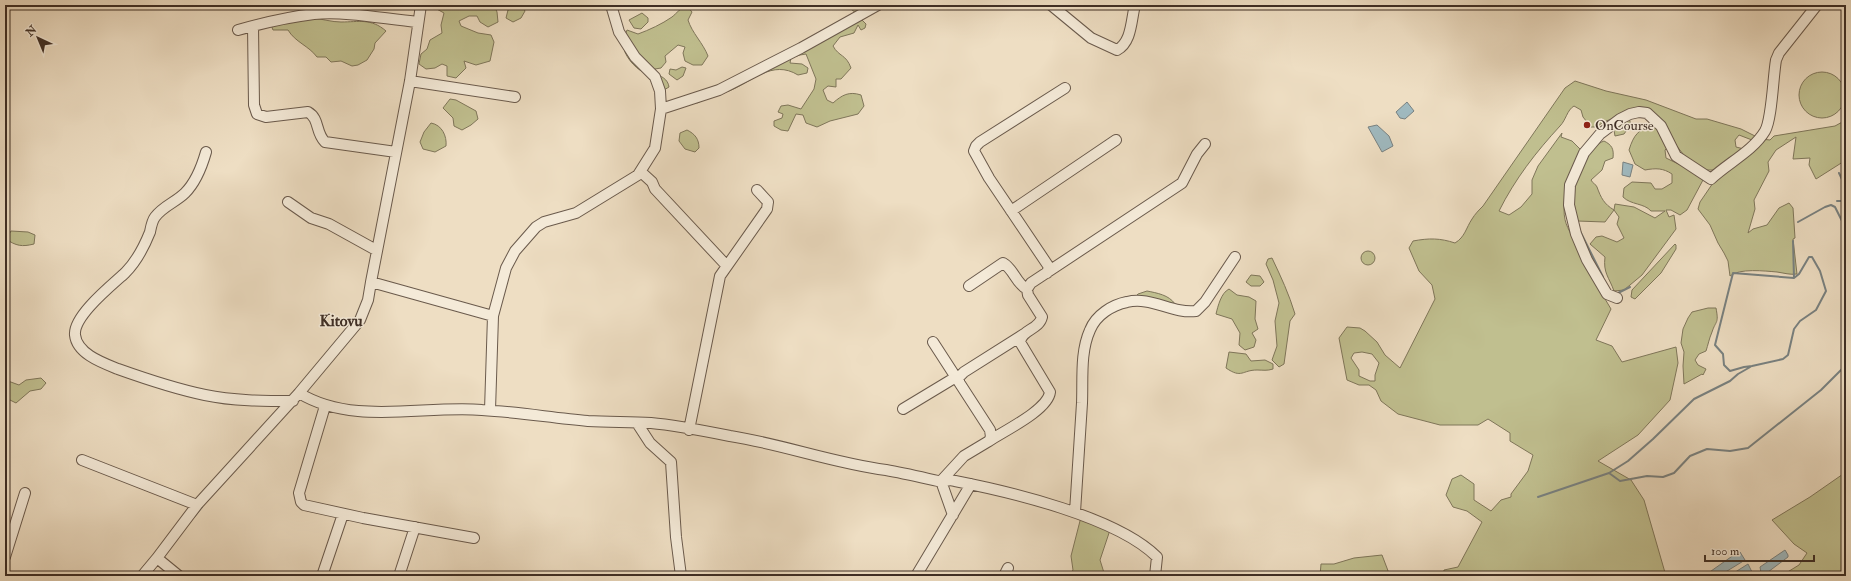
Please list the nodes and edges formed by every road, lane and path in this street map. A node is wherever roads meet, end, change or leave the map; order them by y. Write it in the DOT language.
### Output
graph roads {
  1 [pos="421,5"];
  2 [pos="611,5"];
  3 [pos="878,5"];
  4 [pos="1051,5"];
  5 [pos="1135,5"];
  6 [pos="1817,5"];
  7 [pos="418,22"];
  8 [pos="253,26"];
  9 [pos="238,30"];
  10 [pos="410,81"];
  11 [pos="1065,88"];
  12 [pos="515,97"];
  13 [pos="661,109"];
  14 [pos="1116,140"];
  15 [pos="1205,144"];
  16 [pos="206,152"];
  17 [pos="396,152"];
  18 [pos="641,172"];
  19 [pos="757,190"];
  20 [pos="288,202"];
  21 [pos="1011,211"];
  22 [pos="376,250"];
  23 [pos="1235,257"];
  24 [pos="726,265"];
  25 [pos="1047,272"];
  26 [pos="371,282"];
  27 [pos="969,286"];
  28 [pos="1027,289"];
  29 [pos="1617,298"];
  30 [pos="493,316"];
  31 [pos="1024,334"];
  32 [pos="933,342"];
  33 [pos="957,379"];
  34 [pos="296,397"];
  35 [pos="325,406"];
  36 [pos="903,409"];
  37 [pos="490,410"];
  38 [pos="637,423"];
  39 [pos="689,430"];
  40 [pos="988,441"];
  41 [pos="82,460"];
  42 [pos="941,481"];
  43 [pos="972,484"];
  44 [pos="24,493"];
  45 [pos="197,505"];
  46 [pos="1075,512"];
  47 [pos="344,514"];
  48 [pos="953,515"];
  49 [pos="414,528"];
  50 [pos="474,538"];
  51 [pos="5,557"];
  52 [pos="158,558"];
  53 [pos="142,576"];
  54 [pos="179,576"];
  55 [pos="322,576"];
  56 [pos="399,576"];
  57 [pos="682,576"];
  58 [pos="916,576"];
  59 [pos="1155,576"];
  1 -- 7 [label="street"];
  2 -- 13 [label="street"];
  3 -- 13 [label="street"];
  4 -- 5 [label="street"];
  6 -- 29 [label="street"];
  7 -- 8 [label="street"];
  7 -- 10 [label="street"];
  8 -- 9 [label="street"];
  8 -- 17 [label="street"];
  10 -- 12 [label="street"];
  10 -- 17 [label="street"];
  11 -- 21 [label="street"];
  13 -- 18 [label="street"];
  14 -- 21 [label="street"];
  15 -- 25 [label="street"];
  16 -- 34 [label="street"];
  17 -- 22 [label="street"];
  18 -- 24 [label="street"];
  18 -- 30 [label="street"];
  19 -- 24 [label="street"];
  20 -- 22 [label="street"];
  21 -- 25 [label="street"];
  22 -- 26 [label="street"];
  23 -- 46 [label="street"];
  24 -- 39 [label="street"];
  25 -- 28 [label="street"];
  26 -- 30 [label="street"];
  26 -- 34 [label="street"];
  27 -- 28 [label="street"];
  28 -- 31 [label="street"];
  30 -- 37 [label="street"];
  31 -- 33 [label="street"];
  31 -- 40 [label="street"];
  32 -- 33 [label="street"];
  33 -- 36 [label="street"];
  33 -- 40 [label="street"];
  34 -- 35 [label="street"];
  34 -- 45 [label="street"];
  35 -- 37 [label="street"];
  35 -- 47 [label="street"];
  37 -- 38 [label="street"];
  38 -- 39 [label="street"];
  38 -- 57 [label="street"];
  39 -- 42 [label="street"];
  40 -- 42 [label="street"];
  41 -- 45 [label="street"];
  42 -- 43 [label="street"];
  42 -- 48 [label="street"];
  43 -- 46 [label="street"];
  43 -- 48 [label="street"];
  44 -- 51 [label="street"];
  45 -- 52 [label="street"];
  46 -- 59 [label="street"];
  47 -- 49 [label="street"];
  47 -- 55 [label="street"];
  48 -- 58 [label="street"];
  49 -- 50 [label="street"];
  49 -- 56 [label="street"];
  52 -- 53 [label="street"];
  52 -- 54 [label="street"];
}
